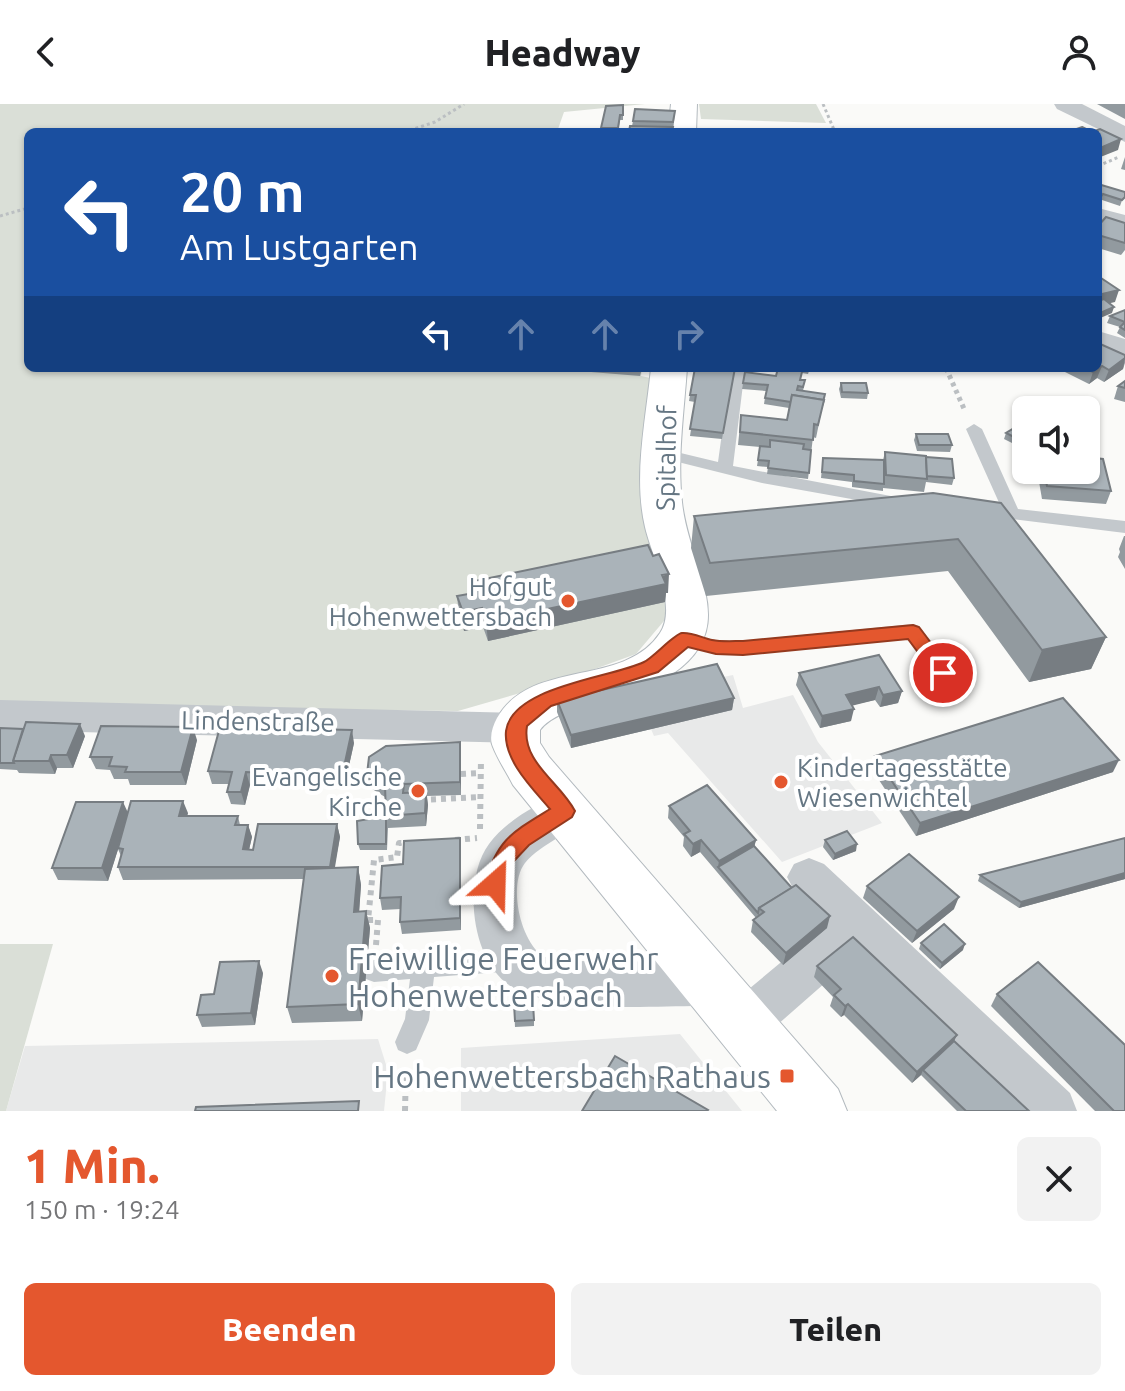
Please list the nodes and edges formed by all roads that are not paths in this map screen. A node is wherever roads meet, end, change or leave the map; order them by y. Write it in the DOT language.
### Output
graph roads {
  1 [pos="684,104"];
  2 [pos="1065,104"];
  3 [pos="682,128"];
  4 [pos="1125,135"];
  5 [pos="1102,216"];
  6 [pos="1125,223"];
  7 [pos="1102,340"];
  8 [pos="1125,349"];
  9 [pos="669,372"];
  10 [pos="737,372"];
  11 [pos="974,429"];
  12 [pos="664,454"];
  13 [pos="725,468"];
  14 [pos="917,504"];
  15 [pos="965,509"];
  16 [pos="1012,514"];
  17 [pos="1125,527"];
  18 [pos="684,639"];
  19 [pos="943,673"];
  20 [pos="0,715"];
  21 [pos="499,727"];
  22 [pos="564,811"];
  23 [pos="809,877"];
  24 [pos="858,926"];
  25 [pos="517,961"];
  26 [pos="423,970"];
  27 [pos="374,971"];
  28 [pos="710,984"];
  29 [pos="743,1024"];
  30 [pos="407,1042"];
  31 [pos="816,1111"];
  32 [pos="1052,1111"];
  1 -- 3 [label="street"];
  2 -- 4 [label="street"];
  5 -- 6 [label="street"];
  7 -- 8 [label="street"];
  9 -- 12 [label="street, Spitalhof"];
  10 -- 13 [label="lane"];
  11 -- 16 [label="lane"];
  12 -- 13 [label="lane"];
  12 -- 18 [label="street, Spitalhof"];
  13 -- 14 [label="lane"];
  15 -- 16 [label="lane"];
  16 -- 17 [label="lane"];
  18 -- 19 [label="lane"];
  18 -- 21 [label="street"];
  20 -- 21 [label="street, Lindenstraße"];
  21 -- 22 [label="street"];
  22 -- 25 [label="street"];
  22 -- 28 [label="street"];
  23 -- 24 [label="street"];
  24 -- 29 [label="street"];
  24 -- 32 [label="street"];
  25 -- 26 [label="lane"];
  25 -- 28 [label="street"];
  26 -- 27 [label="lane"];
  26 -- 30 [label="lane"];
  28 -- 29 [label="street"];
  29 -- 31 [label="street"];
}
